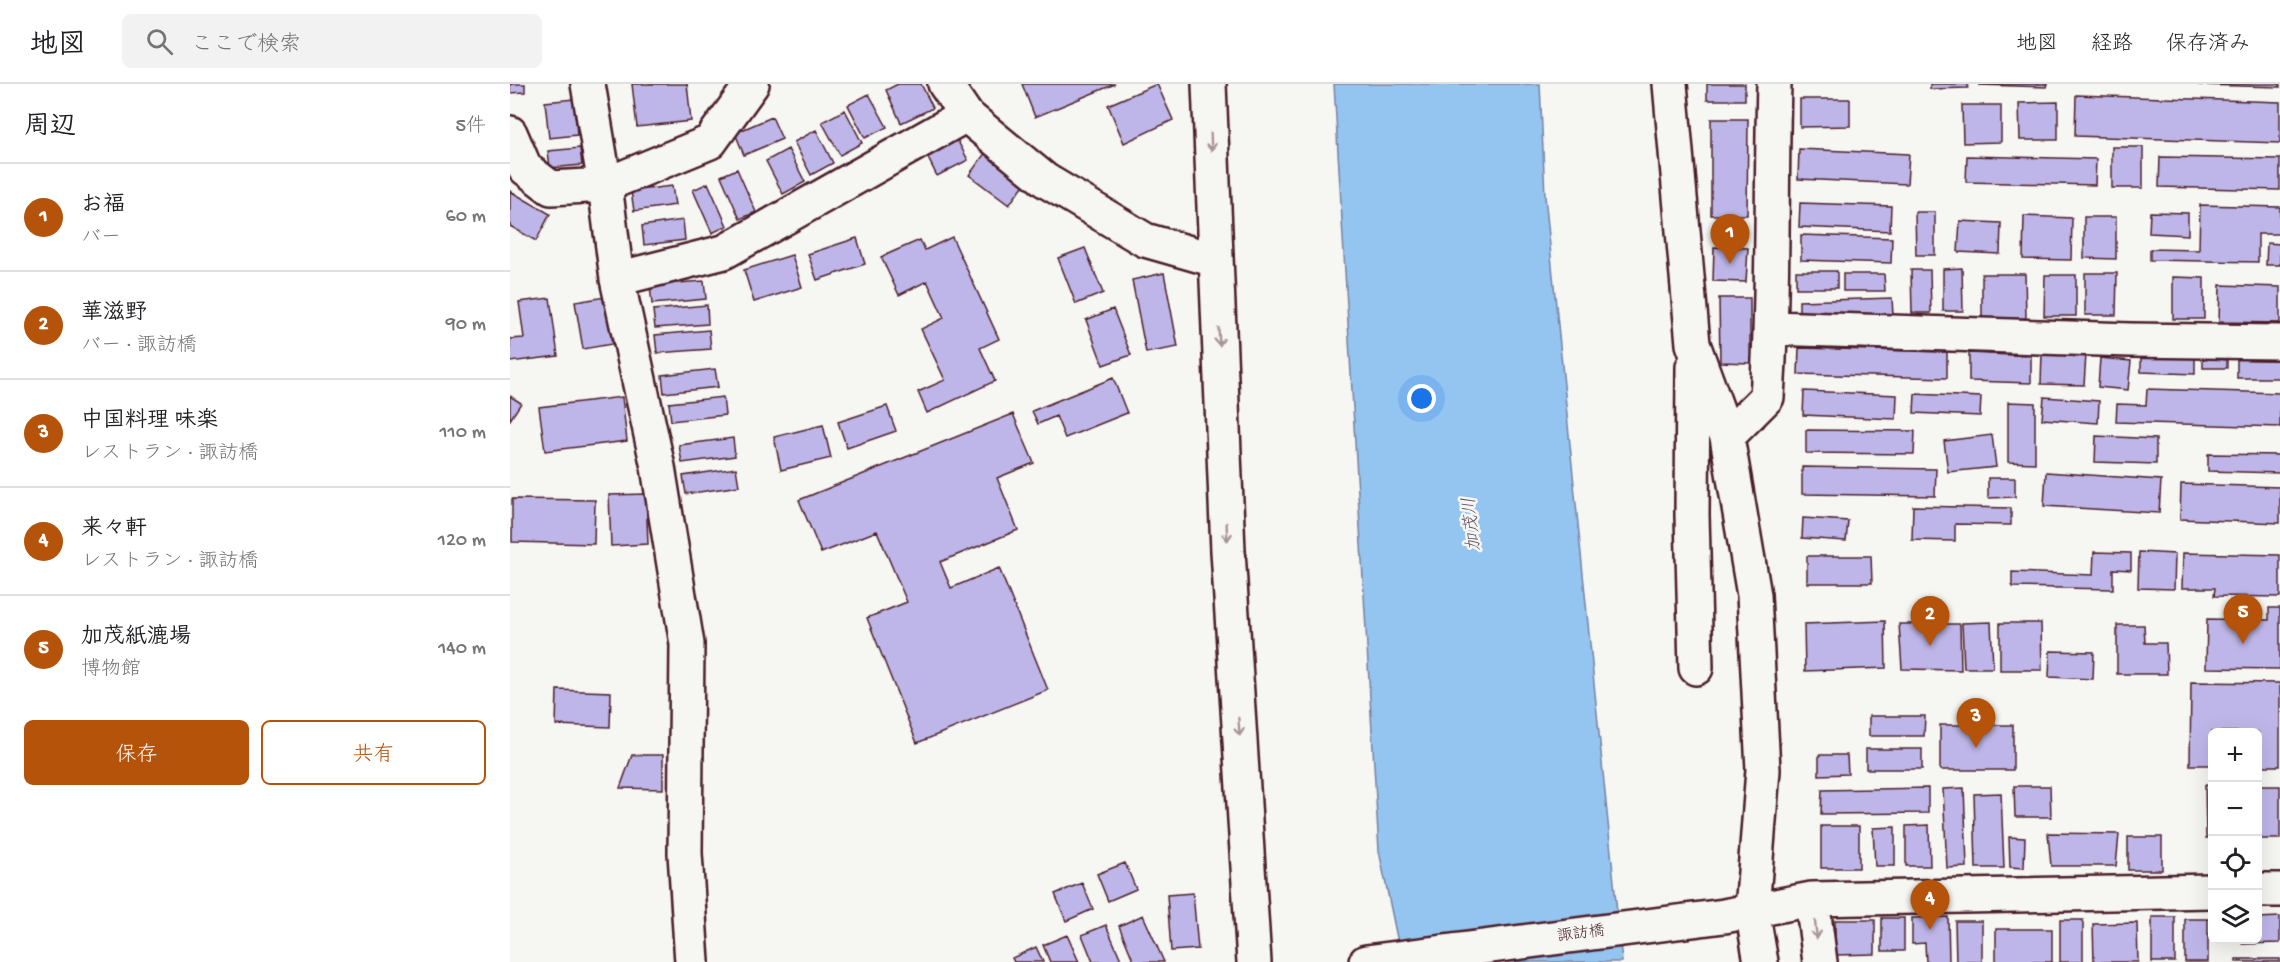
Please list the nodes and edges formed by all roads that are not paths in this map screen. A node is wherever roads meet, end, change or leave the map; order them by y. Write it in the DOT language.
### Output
graph roads {
  1 [pos="588,84"];
  2 [pos="752,84"];
  3 [pos="945,84"];
  4 [pos="1209,84"];
  5 [pos="1670,84"];
  6 [pos="1774,84"];
  7 [pos="966,115"];
  8 [pos="510,134"];
  9 [pos="605,185"];
  10 [pos="1215,260"];
  11 [pos="617,279"];
  12 [pos="1772,328"];
  13 [pos="2280,342"];
  14 [pos="1693,344"];
  15 [pos="1727,437"];
  16 [pos="1696,668"];
  17 [pos="2262,890"];
  18 [pos="2280,890"];
  19 [pos="2208,891"];
  20 [pos="1812,899"];
  21 [pos="1738,913"];
  22 [pos="692,962"];
  23 [pos="1254,962"];
  24 [pos="1366,962"];
  25 [pos="1761,962"];
  26 [pos="1820,962"];
  1 -- 9 [label="street"];
  2 -- 9 [label="street"];
  3 -- 7 [label="street"];
  4 -- 10 [label="street, one-way"];
  5 -- 14 [label="street"];
  6 -- 12 [label="street"];
  7 -- 10 [label="street"];
  7 -- 11 [label="street"];
  8 -- 9 [label="street"];
  9 -- 11 [label="street"];
  10 -- 23 [label="street, one-way"];
  11 -- 22 [label="street"];
  12 -- 13 [label="street"];
  12 -- 15 [label="street"];
  14 -- 15 [label="street"];
  14 -- 16 [label="street"];
  15 -- 21 [label="street"];
  17 -- 18 [label="street"];
  19 -- 20 [label="street, 諏訪橋"];
  20 -- 21 [label="street, 諏訪橋"];
  20 -- 26 [label="street, one-way"];
  21 -- 24 [label="street, 諏訪橋"];
  21 -- 25 [label="street"];
}
